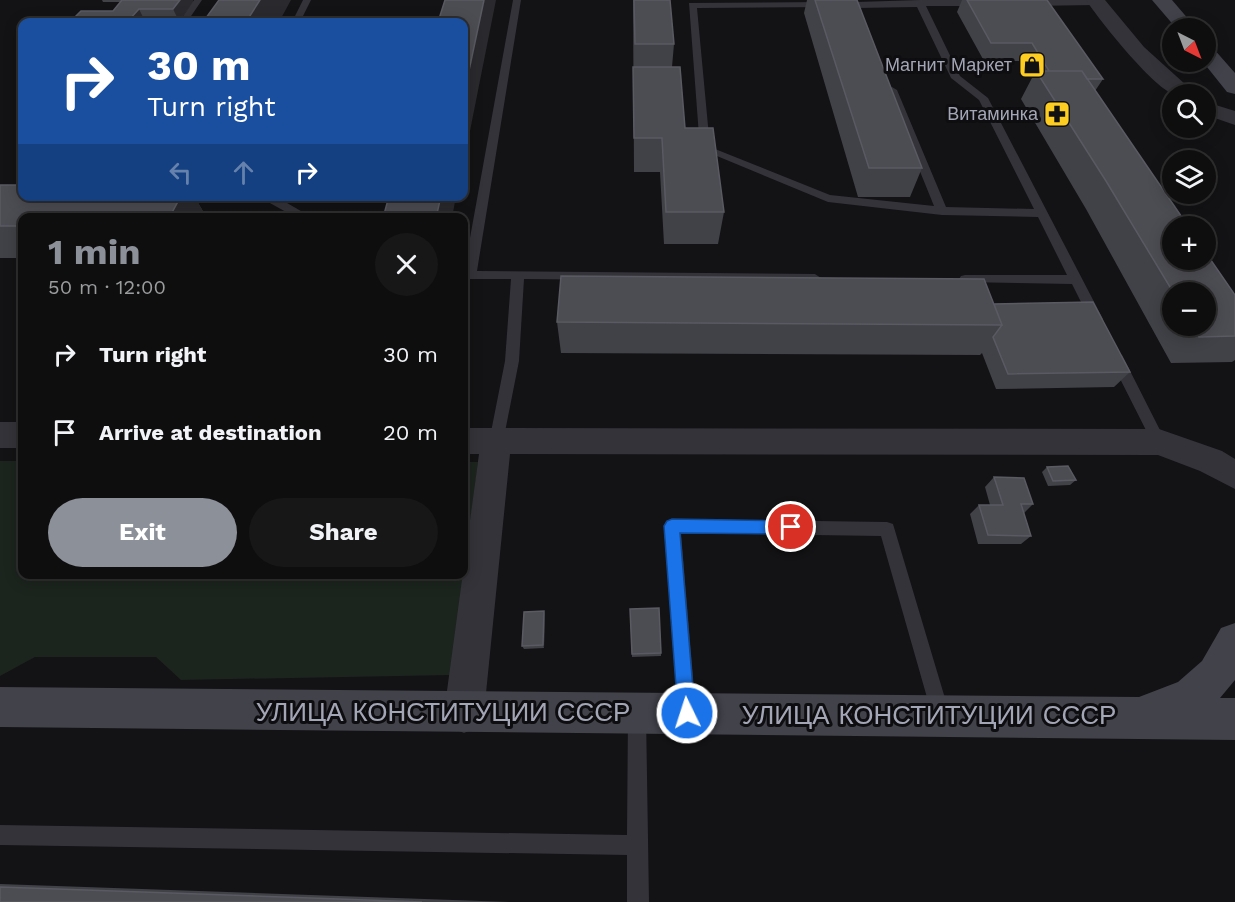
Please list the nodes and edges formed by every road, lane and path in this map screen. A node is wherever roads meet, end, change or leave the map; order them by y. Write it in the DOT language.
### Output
graph roads {
  1 [pos="198,0"];
  2 [pos="307,0"];
  3 [pos="517,0"];
  4 [pos="1162,0"];
  5 [pos="1095,1"];
  6 [pos="920,3"];
  7 [pos="989,3"];
  8 [pos="1024,3"];
  9 [pos="833,5"];
  10 [pos="844,5"];
  11 [pos="856,5"];
  12 [pos="861,16"];
  13 [pos="186,18"];
  14 [pos="298,18"];
  15 [pos="1177,18"];
  16 [pos="1216,64"];
  17 [pos="888,81"];
  18 [pos="1172,84"];
  19 [pos="1235,87"];
  20 [pos="1216,111"];
  21 [pos="1235,118"];
  22 [pos="275,201"];
  23 [pos="942,211"];
  24 [pos="298,213"];
  25 [pos="1042,213"];
  26 [pos="468,270"];
  27 [pos="468,275"];
  28 [pos="518,275"];
  29 [pos="827,278"];
  30 [pos="957,279"];
  31 [pos="1076,280"];
  32 [pos="1102,331"];
  33 [pos="1113,351"];
  34 [pos="0,435"];
  35 [pos="18,435"];
  36 [pos="480,441"];
  37 [pos="1160,442"];
  38 [pos="1235,475"];
  39 [pos="1235,642"];
  40 [pos="0,707"];
  41 [pos="464,713"];
  42 [pos="637,713"];
  43 [pos="687,713"];
  44 [pos="940,715"];
  45 [pos="1138,717"];
  46 [pos="1235,719"];
  47 [pos="0,835"];
  48 [pos="638,845"];
  49 [pos="638,902"];
  1 -- 13 [label="lane"];
  2 -- 14 [label="lane"];
  3 -- 26 [label="lane"];
  4 -- 15 [label="street"];
  5 -- 8 [label="lane"];
  5 -- 18 [label="street"];
  6 -- 7 [label="lane"];
  6 -- 11 [label="lane"];
  6 -- 25 [label="lane"];
  9 -- 23 [label="lane"];
  10 -- 11 [label="lane"];
  11 -- 12 [label="lane"];
  16 -- 19 [label="street"];
  17 -- 23 [label="lane"];
  20 -- 21 [label="street"];
  22 -- 24 [label="lane"];
  23 -- 25 [label="lane"];
  25 -- 31 [label="lane"];
  27 -- 28 [label="lane"];
  28 -- 29 [label="lane"];
  28 -- 36 [label="lane"];
  30 -- 31 [label="lane"];
  31 -- 32 [label="lane"];
  33 -- 37 [label="lane"];
  34 -- 35 [label="street"];
  36 -- 37 [label="street"];
  36 -- 41 [label="street"];
  37 -- 38 [label="street"];
  39 -- 45 [label="street, УЛИЦА КОНСТИТУЦИИ СССР"];
  40 -- 41 [label="street, УЛИЦА КОНСТИТУЦИИ СССР"];
  41 -- 42 [label="street, УЛИЦА КОНСТИТУЦИИ СССР"];
  42 -- 43 [label="street, УЛИЦА КОНСТИТУЦИИ СССР"];
  42 -- 48 [label="lane"];
  43 -- 44 [label="street, УЛИЦА КОНСТИТУЦИИ СССР"];
  43 -- 44 [label="lane"];
  44 -- 45 [label="street, УЛИЦА КОНСТИТУЦИИ СССР"];
  45 -- 46 [label="street, УЛИЦА КОНСТИТУЦИИ СССР"];
  47 -- 48 [label="lane"];
  48 -- 49 [label="lane"];
}
